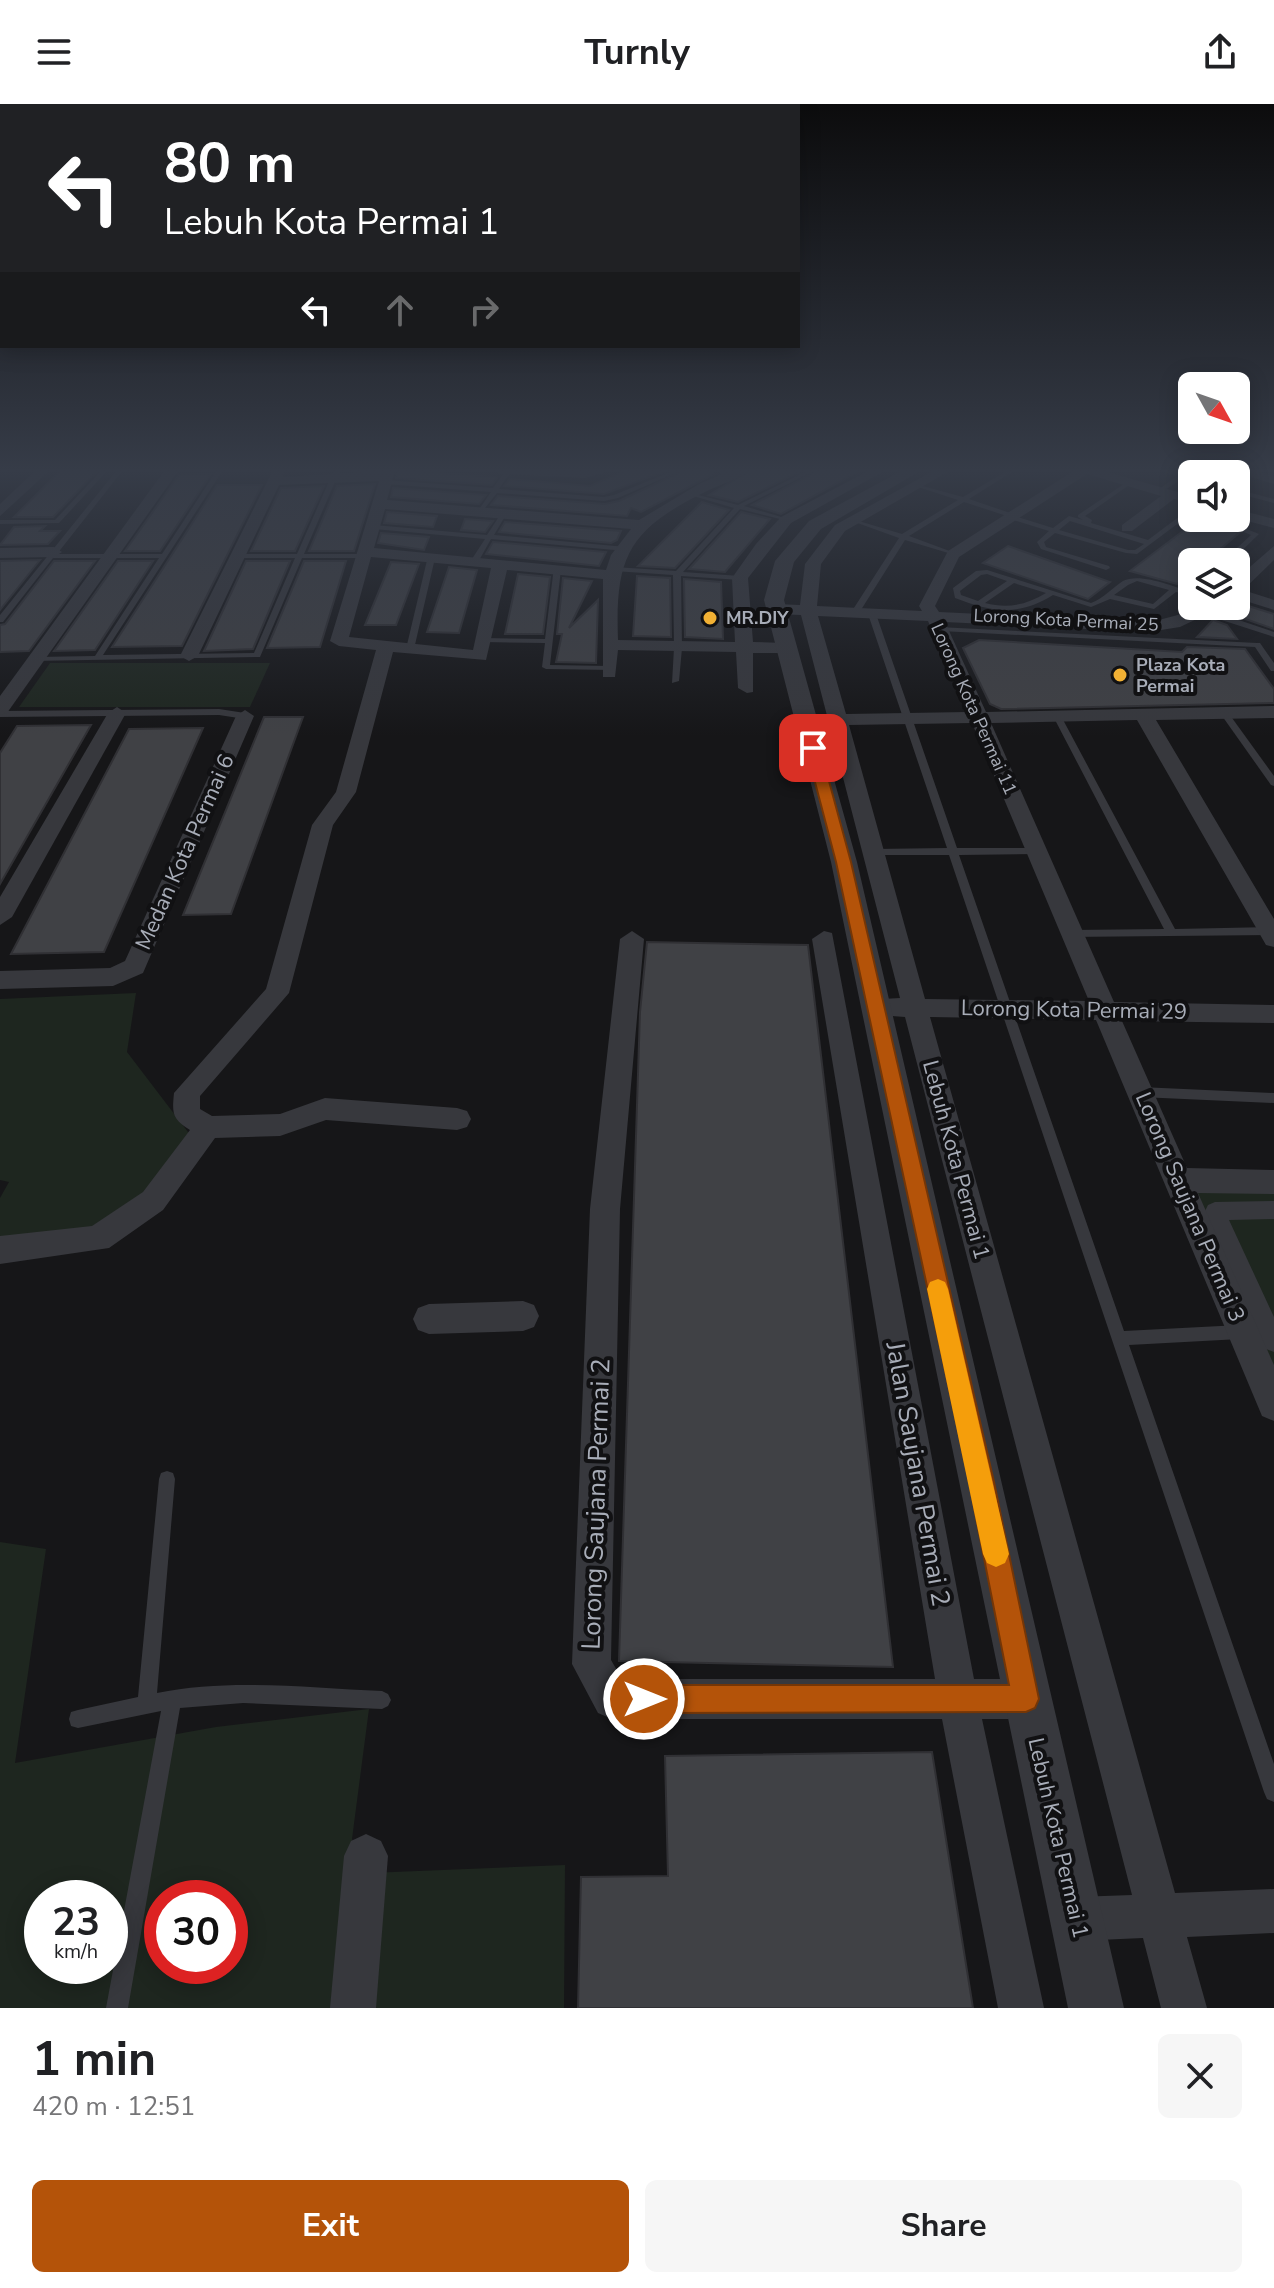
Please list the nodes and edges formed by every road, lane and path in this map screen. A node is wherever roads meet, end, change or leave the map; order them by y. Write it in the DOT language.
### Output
graph roads {
  1 [pos="431,558"];
  2 [pos="49,559"];
  3 [pos="108,559"];
  4 [pos="161,559"];
  5 [pos="236,559"];
  6 [pos="299,559"];
  7 [pos="364,559"];
  8 [pos="440,559"];
  9 [pos="476,559"];
  10 [pos="620,559"];
  11 [pos="691,559"];
  12 [pos="753,559"];
  13 [pos="787,559"];
  14 [pos="817,559"];
  15 [pos="891,559"];
  16 [pos="950,559"];
  17 [pos="1077,559"];
  18 [pos="1266,559"];
  19 [pos="474,562"];
  20 [pos="500,564"];
  21 [pos="1106,568"];
  22 [pos="557,569"];
  23 [pos="613,572"];
  24 [pos="677,574"];
  25 [pos="1250,576"];
  26 [pos="740,578"];
  27 [pos="1013,580"];
  28 [pos="1174,590"];
  29 [pos="1178,591"];
  30 [pos="1052,593"];
  31 [pos="1250,596"];
  32 [pos="1112,597"];
  33 [pos="1099,603"];
  34 [pos="978,604"];
  35 [pos="1274,605"];
  36 [pos="808,609"];
  37 [pos="864,611"];
  38 [pos="0,620"];
  39 [pos="1182,620"];
  40 [pos="1240,620"];
  41 [pos="936,622"];
  42 [pos="1113,625"];
  43 [pos="769,635"];
  44 [pos="1274,635"];
  45 [pos="550,641"];
  46 [pos="611,645"];
  47 [pos="398,647"];
  48 [pos="482,648"];
  49 [pos="678,648"];
  50 [pos="189,656"];
  51 [pos="97,658"];
  52 [pos="35,659"];
  53 [pos="1274,669"];
  54 [pos="610,671"];
  55 [pos="675,681"];
  56 [pos="747,688"];
  57 [pos="0,712"];
  58 [pos="1274,712"];
  59 [pos="117,713"];
  60 [pos="1224,713"];
  61 [pos="1143,714"];
  62 [pos="245,716"];
  63 [pos="1057,716"];
  64 [pos="978,717"];
  65 [pos="906,718"];
  66 [pos="840,720"];
  67 [pos="1274,783"];
  68 [pos="1036,851"];
  69 [pos="874,852"];
  70 [pos="953,853"];
  71 [pos="0,917"];
  72 [pos="1172,933"];
  73 [pos="1071,934"];
  74 [pos="1273,934"];
  75 [pos="632,939"];
  76 [pos="824,939"];
  77 [pos="0,980"];
  78 [pos="894,1007"];
  79 [pos="1006,1009"];
  80 [pos="1104,1011"];
  81 [pos="1274,1014"];
  82 [pos="1140,1092"];
  83 [pos="1274,1098"];
  84 [pos="457,1119"];
  85 [pos="208,1127"];
  86 [pos="1180,1180"];
  87 [pos="1274,1182"];
  88 [pos="1274,1210"];
  89 [pos="0,1250"];
  90 [pos="523,1316"];
  91 [pos="429,1319"];
  92 [pos="1244,1332"];
  93 [pos="1121,1338"];
  94 [pos="1274,1341"];
  95 [pos="1274,1404"];
  96 [pos="167,1479"];
  97 [pos="172,1699"];
  98 [pos="1026,1699"];
  99 [pos="382,1700"];
  100 [pos="958,1700"];
  101 [pos="147,1704"];
  102 [pos="78,1719"];
  103 [pos="1274,1792"];
  104 [pos="366,1856"];
  105 [pos="1274,1911"];
  106 [pos="1158,1913"];
  107 [pos="1076,1919"];
  108 [pos="117,2008"];
  109 [pos="353,2008"];
  110 [pos="1021,2008"];
  111 [pos="1096,2008"];
  112 [pos="1184,2008"];
  1 -- 47 [label="lane"];
  2 -- 38 [label="lane"];
  3 -- 52 [label="street"];
  4 -- 51 [label="lane"];
  5 -- 50 [label="street"];
  6 -- 50 [label="lane"];
  7 -- 47 [label="street"];
  8 -- 19 [label="street"];
  9 -- 19 [label="lane"];
  10 -- 23 [label="street"];
  11 -- 24 [label="lane"];
  12 -- 26 [label="street, Lebuh Kota Permai 1"];
  13 -- 43 [label="street, Lebuh Kota Permai 1"];
  14 -- 36 [label="street, Lebuh Kota Permai 1"];
  15 -- 37 [label="lane"];
  16 -- 41 [label="street, Lorong Kota Permai 11"];
  17 -- 21 [label="lane"];
  18 -- 25 [label="street"];
  19 -- 20 [label="street"];
  20 -- 22 [label="street"];
  20 -- 48 [label="street"];
  22 -- 23 [label="street"];
  22 -- 45 [label="lane"];
  23 -- 24 [label="lane"];
  23 -- 46 [label="street"];
  24 -- 26 [label="lane"];
  24 -- 49 [label="lane"];
  26 -- 43 [label="street, Lebuh Kota Permai 1"];
  27 -- 30 [label="lane"];
  27 -- 34 [label="lane"];
  27 -- 34 [label="lane"];
  28 -- 29 [label="lane"];
  28 -- 32 [label="lane"];
  28 -- 32 [label="lane"];
  30 -- 33 [label="lane"];
  30 -- 34 [label="lane"];
  31 -- 35 [label="street"];
  32 -- 33 [label="lane"];
  33 -- 42 [label="lane"];
  36 -- 37 [label="street"];
  36 -- 43 [label="street"];
  36 -- 66 [label="street, Lebuh Kota Permai 1"];
  37 -- 41 [label="street"];
  37 -- 65 [label="lane"];
  39 -- 42 [label="street"];
  40 -- 44 [label="lane"];
  41 -- 42 [label="street"];
  41 -- 53 [label="lane, Lorong Kota Permai 25"];
  41 -- 64 [label="street, Lorong Kota Permai 11"];
  43 -- 49 [label="street"];
  43 -- 56 [label="street, Lebuh Kota Permai 1"];
  43 -- 78 [label="street, Lebuh Kota Permai 1"];
  45 -- 48 [label="lane"];
  45 -- 54 [label="lane"];
  46 -- 49 [label="street"];
  46 -- 54 [label="street"];
  47 -- 48 [label="street"];
  47 -- 85 [label="street"];
  49 -- 55 [label="lane"];
  50 -- 51 [label="lane"];
  51 -- 52 [label="lane"];
  52 -- 57 [label="street"];
  57 -- 59 [label="lane"];
  58 -- 60 [label="street"];
  59 -- 62 [label="lane"];
  59 -- 71 [label="street"];
  60 -- 61 [label="street"];
  60 -- 67 [label="lane"];
  61 -- 63 [label="street"];
  61 -- 74 [label="street"];
  62 -- 77 [label="street, Medan Kota Permai 6"];
  63 -- 64 [label="street"];
  63 -- 72 [label="lane"];
  64 -- 65 [label="street"];
  64 -- 68 [label="street, Lorong Kota Permai 11"];
  65 -- 66 [label="street"];
  65 -- 70 [label="lane"];
  66 -- 69 [label="street, Lebuh Kota Permai 1"];
  68 -- 70 [label="lane"];
  68 -- 73 [label="street, Lorong Kota Permai 11"];
  69 -- 70 [label="lane"];
  69 -- 78 [label="street, Lebuh Kota Permai 1"];
  70 -- 79 [label="lane"];
  72 -- 73 [label="lane"];
  72 -- 74 [label="lane"];
  73 -- 80 [label="street, Lorong Kota Permai 11"];
  75 -- 100 [label="street, Lorong Saujana Permai 2"];
  76 -- 100 [label="street, Jalan Saujana Permai 2"];
  78 -- 79 [label="street, Lorong Kota Permai 29"];
  78 -- 98 [label="street, Lebuh Kota Permai 1"];
  78 -- 106 [label="street, Lebuh Kota Permai 1"];
  79 -- 80 [label="street, Lorong Kota Permai 29"];
  79 -- 93 [label="lane"];
  80 -- 81 [label="street, Lorong Kota Permai 29"];
  80 -- 82 [label="street, Lorong Saujana Permai 3"];
  82 -- 83 [label="lane"];
  82 -- 86 [label="street, Lorong Saujana Permai 3"];
  84 -- 85 [label="street"];
  85 -- 89 [label="street"];
  86 -- 87 [label="street"];
  86 -- 92 [label="street, Lorong Saujana Permai 3"];
  88 -- 94 [label="street"];
  90 -- 91 [label="street"];
  92 -- 93 [label="lane"];
  92 -- 95 [label="street, Lorong Saujana Permai 3"];
  93 -- 103 [label="lane"];
  96 -- 101 [label="lane"];
  97 -- 99 [label="lane"];
  97 -- 101 [label="lane"];
  97 -- 108 [label="lane"];
  98 -- 100 [label="street, Lorong Saujana Permai 2"];
  98 -- 107 [label="street, Lebuh Kota Permai 1"];
  100 -- 110 [label="street, Jalan Saujana Permai 2"];
  101 -- 102 [label="lane"];
  104 -- 109 [label="street"];
  105 -- 106 [label="street"];
  106 -- 107 [label="street"];
  106 -- 112 [label="street, Lebuh Kota Permai 1"];
  107 -- 111 [label="street, Lebuh Kota Permai 1"];
}
